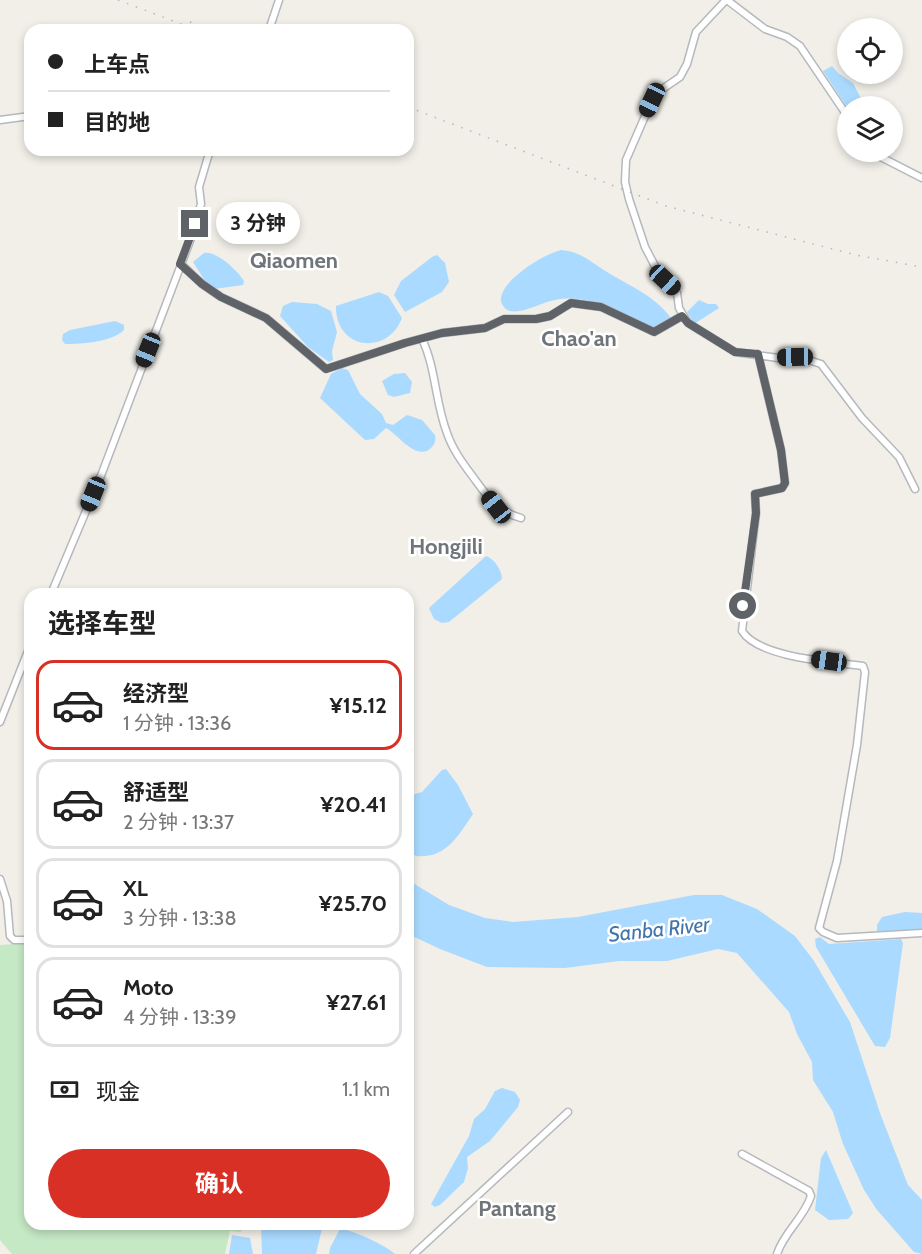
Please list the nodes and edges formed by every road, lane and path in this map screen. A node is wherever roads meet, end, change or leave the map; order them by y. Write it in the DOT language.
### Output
graph roads {
  1 [pos="279,0"];
  2 [pos="726,0"];
  3 [pos="271,24"];
  4 [pos="837,100"];
  5 [pos="24,117"];
  6 [pos="0,120"];
  7 [pos="208,156"];
  8 [pos="891,162"];
  9 [pos="922,178"];
  10 [pos="180,264"];
  11 [pos="682,316"];
  12 [pos="422,339"];
  13 [pos="758,354"];
  14 [pos="915,489"];
  15 [pos="521,518"];
  16 [pos="53,588"];
  17 [pos="24,661"];
  18 [pos="0,722"];
  19 [pos="0,879"];
  20 [pos="922,933"];
  21 [pos="24,940"];
  22 [pos="568,1113"];
  23 [pos="742,1154"];
  24 [pos="414,1254"];
  25 [pos="777,1254"];
  1 -- 3 [label="street"];
  2 -- 4 [label="street"];
  2 -- 11 [label="street"];
  5 -- 6 [label="street"];
  7 -- 10 [label="street"];
  8 -- 9 [label="street"];
  10 -- 12 [label="street"];
  10 -- 16 [label="street"];
  11 -- 12 [label="street"];
  11 -- 13 [label="street"];
  12 -- 15 [label="street"];
  13 -- 14 [label="street"];
  13 -- 20 [label="street"];
  17 -- 18 [label="street"];
  19 -- 21 [label="street"];
  22 -- 24 [label="street"];
  23 -- 25 [label="street"];
}
